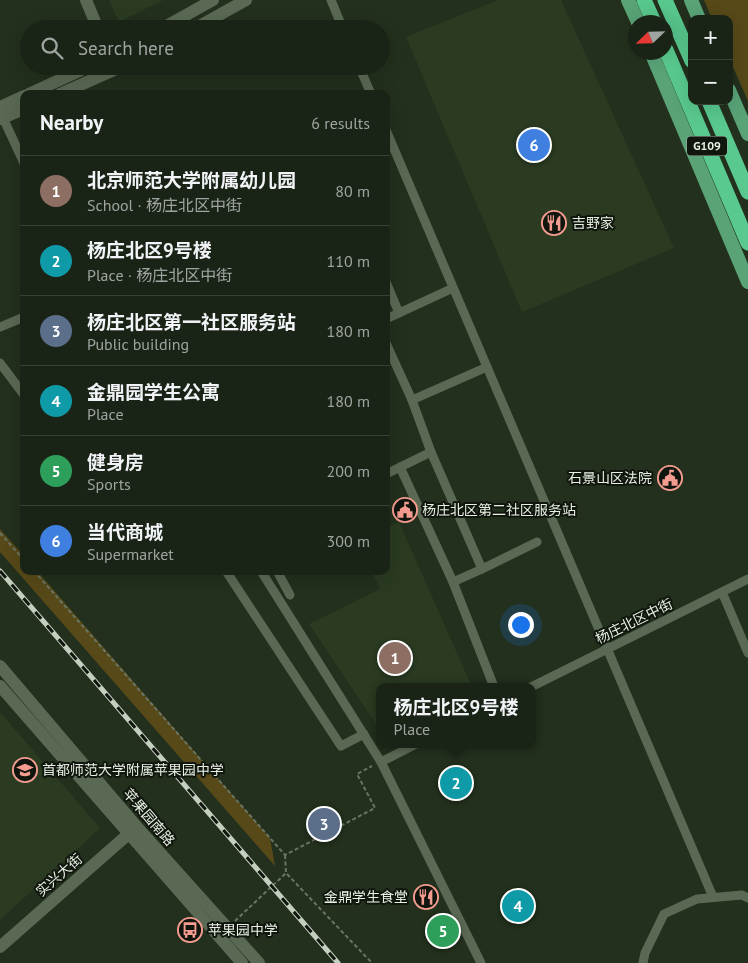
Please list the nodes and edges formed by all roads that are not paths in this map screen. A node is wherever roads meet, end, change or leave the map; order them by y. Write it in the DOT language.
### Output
graph roads {
  1 [pos="86,0"];
  2 [pos="213,0"];
  3 [pos="246,0"];
  4 [pos="331,0"];
  5 [pos="628,0"];
  6 [pos="644,0"];
  7 [pos="666,0"];
  8 [pos="691,0"];
  9 [pos="635,15"];
  10 [pos="651,15"];
  11 [pos="697,15"];
  12 [pos="94,20"];
  13 [pos="177,20"];
  14 [pos="210,20"];
  15 [pos="339,20"];
  16 [pos="654,60"];
  17 [pos="670,60"];
  18 [pos="692,60"];
  19 [pos="70,75"];
  20 [pos="102,75"];
  21 [pos="363,75"];
  22 [pos="37,90"];
  23 [pos="69,90"];
  24 [pos="369,90"];
  25 [pos="20,99"];
  26 [pos="733,99"];
  27 [pos="711,105"];
  28 [pos="20,110"];
  29 [pos="1,115"];
  30 [pos="748,134"];
  31 [pos="390,140"];
  32 [pos="396,154"];
  33 [pos="20,155"];
  34 [pos="390,156"];
  35 [pos="748,192"];
  36 [pos="748,243"];
  37 [pos="748,282"];
  38 [pos="453,288"];
  39 [pos="390,292"];
  40 [pos="399,313"];
  41 [pos="390,317"];
  42 [pos="20,319"];
  43 [pos="0,327"];
  44 [pos="390,352"];
  45 [pos="0,363"];
  46 [pos="487,367"];
  47 [pos="20,390"];
  48 [pos="412,400"];
  49 [pos="431,452"];
  50 [pos="400,467"];
  51 [pos="390,472"];
  52 [pos="537,542"];
  53 [pos="482,569"];
  54 [pos="229,575"];
  55 [pos="264,575"];
  56 [pos="278,575"];
  57 [pos="748,579"];
  58 [pos="454,582"];
  59 [pos="722,592"];
  60 [pos="290,595"];
  61 [pos="607,649"];
  62 [pos="748,653"];
  63 [pos="0,666"];
  64 [pos="492,683"];
  65 [pos="536,684"];
  66 [pos="0,686"];
  67 [pos="364,734"];
  68 [pos="408,748"];
  69 [pos="381,762"];
  70 [pos="133,831"];
  71 [pos="713,897"];
  72 [pos="748,898"];
  73 [pos="0,946"];
  74 [pos="242,963"];
  75 [pos="259,963"];
  76 [pos="481,963"];
  77 [pos="643,963"];
  1 -- 12 [label="main road"];
  2 -- 13 [label="main road"];
  3 -- 14 [label="main road"];
  4 -- 15 [label="street"];
  5 -- 9 [label="main road"];
  6 -- 10 [label="highway"];
  7 -- 18 [label="highway"];
  8 -- 11 [label="main road"];
  16 -- 37 [label="main road"];
  17 -- 36 [label="highway, G109"];
  19 -- 22 [label="main road"];
  20 -- 23 [label="main road"];
  21 -- 24 [label="street"];
  25 -- 29 [label="main road"];
  26 -- 30 [label="main road"];
  27 -- 35 [label="highway, G109"];
  28 -- 29 [label="main road"];
  29 -- 33 [label="street"];
  31 -- 32 [label="street"];
  32 -- 34 [label="street"];
  32 -- 38 [label="street"];
  38 -- 40 [label="street"];
  38 -- 46 [label="street"];
  39 -- 40 [label="street"];
  40 -- 41 [label="street"];
  42 -- 43 [label="street"];
  44 -- 48 [label="street"];
  45 -- 47 [label="street"];
  46 -- 48 [label="street"];
  46 -- 61 [label="street"];
  48 -- 49 [label="street"];
  49 -- 50 [label="street"];
  49 -- 53 [label="street"];
  50 -- 51 [label="street"];
  50 -- 58 [label="street"];
  52 -- 53 [label="street"];
  53 -- 58 [label="street"];
  54 -- 67 [label="street"];
  55 -- 67 [label="street"];
  56 -- 60 [label="street"];
  57 -- 59 [label="street, 杨庄北区中街"];
  58 -- 64 [label="street"];
  59 -- 61 [label="street, 杨庄北区中街"];
  59 -- 62 [label="street"];
  61 -- 65 [label="street, 杨庄北区中街"];
  61 -- 71 [label="street"];
  63 -- 70 [label="main road, 苹果园南路"];
  66 -- 70 [label="main road, 苹果园南路"];
  67 -- 69 [label="street"];
  68 -- 69 [label="street"];
  69 -- 76 [label="street"];
  70 -- 73 [label="main road, 实兴大街"];
  70 -- 74 [label="main road, 苹果园南路"];
  70 -- 75 [label="main road, 苹果园南路"];
  71 -- 72 [label="street"];
  71 -- 77 [label="street"];
}
